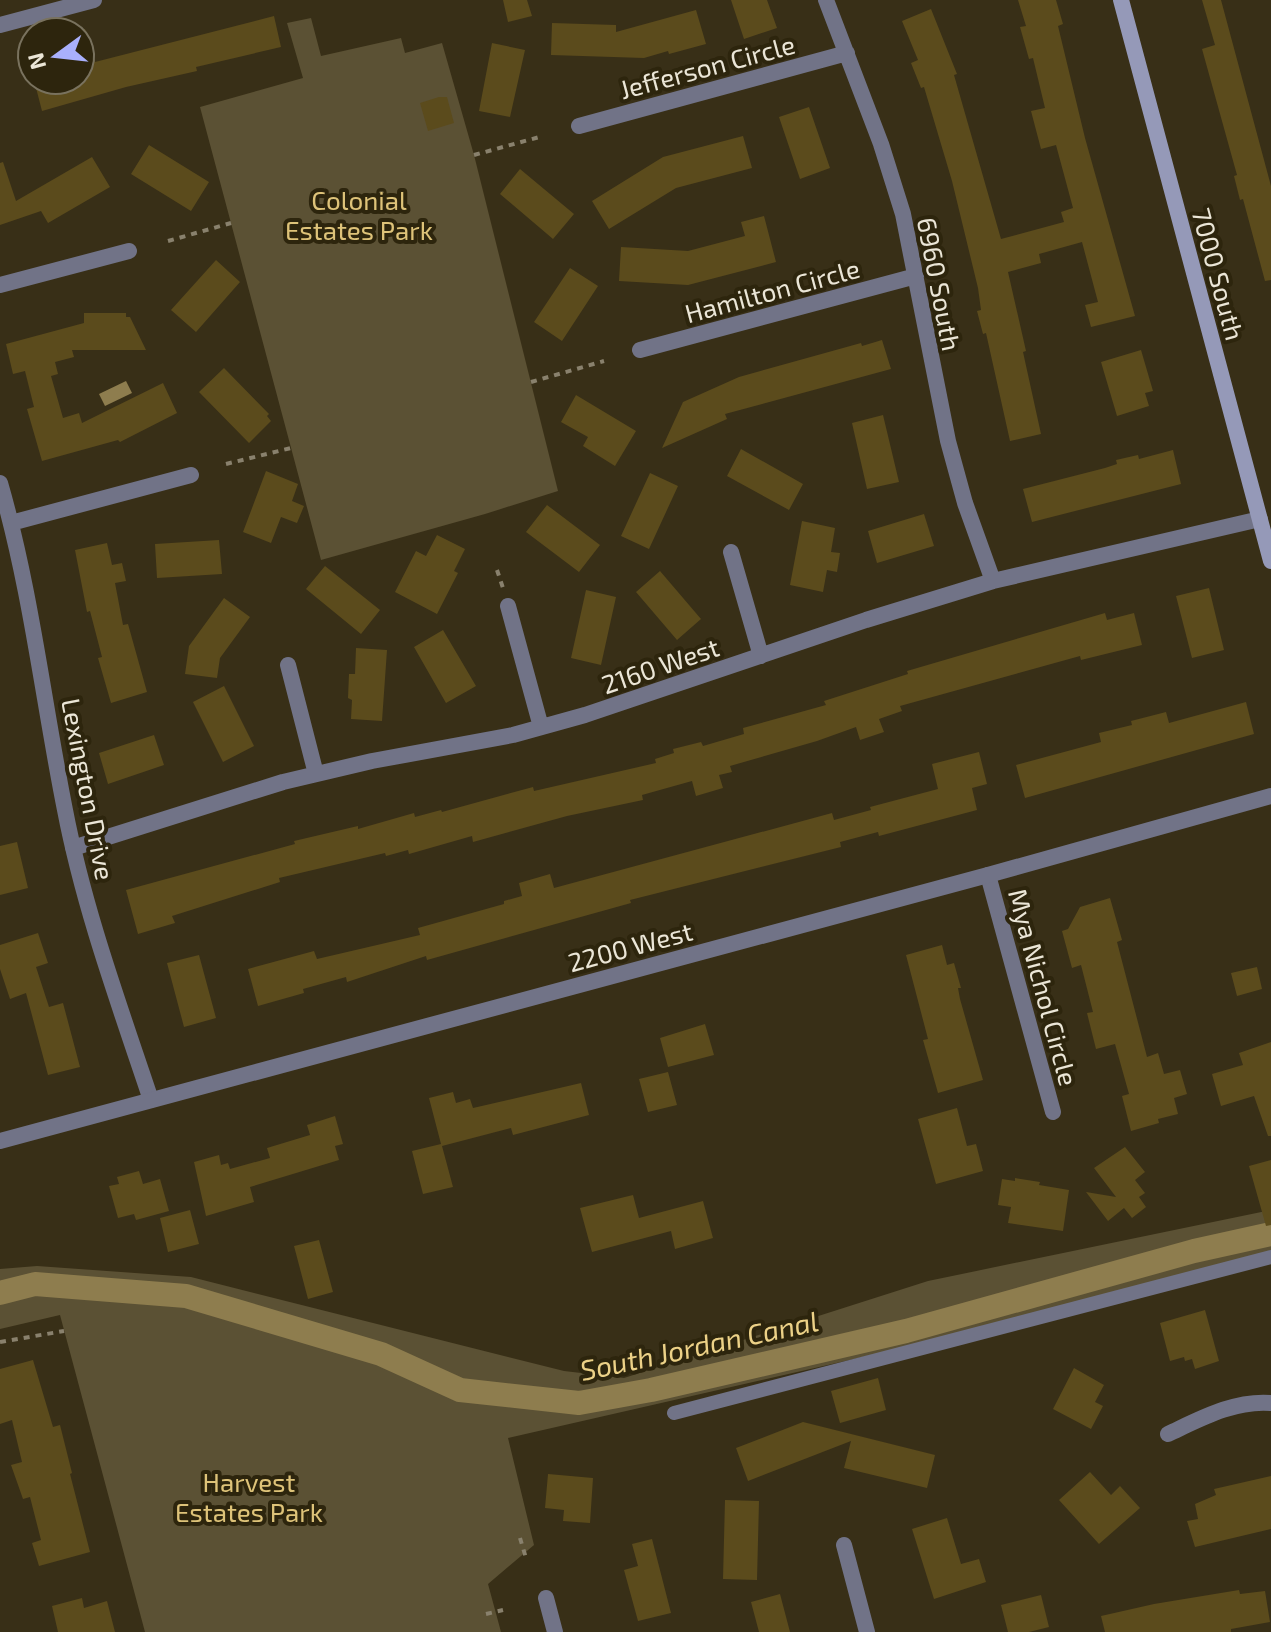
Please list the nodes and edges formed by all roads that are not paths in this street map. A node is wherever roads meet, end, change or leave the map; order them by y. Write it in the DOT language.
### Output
graph roads {
  1 [pos="94,0"];
  2 [pos="826,0"];
  3 [pos="1121,0"];
  4 [pos="0,25"];
  5 [pos="847,53"];
  6 [pos="579,126"];
  7 [pos="129,251"];
  8 [pos="916,276"];
  9 [pos="0,285"];
  10 [pos="640,350"];
  11 [pos="191,475"];
  12 [pos="0,483"];
  13 [pos="1260,519"];
  14 [pos="11,523"];
  15 [pos="731,552"];
  16 [pos="1271,561"];
  17 [pos="993,581"];
  18 [pos="508,606"];
  19 [pos="761,656"];
  20 [pos="288,665"];
  21 [pos="541,727"];
  22 [pos="316,774"];
  23 [pos="1271,796"];
  24 [pos="73,848"];
  25 [pos="988,875"];
  26 [pos="151,1100"];
  27 [pos="1053,1112"];
  28 [pos="0,1141"];
  29 [pos="1271,1257"];
  30 [pos="1271,1403"];
  31 [pos="674,1413"];
  32 [pos="1168,1434"];
  33 [pos="844,1545"];
  34 [pos="546,1598"];
  35 [pos="555,1632"];
  36 [pos="867,1632"];
  1 -- 4 [label="street"];
  2 -- 5 [label="street, 6960 South"];
  3 -- 13 [label="main road, 7000 South"];
  5 -- 6 [label="street, Jefferson Circle"];
  5 -- 8 [label="street, 6960 South"];
  7 -- 9 [label="street"];
  8 -- 10 [label="street, Hamilton Circle"];
  8 -- 17 [label="street, 6960 South"];
  11 -- 14 [label="street"];
  12 -- 14 [label="street, Lexington Drive"];
  13 -- 16 [label="main road, 7000 South"];
  13 -- 17 [label="street, 2160 West"];
  14 -- 24 [label="street, Lexington Drive"];
  15 -- 19 [label="street"];
  17 -- 19 [label="street, 2160 West"];
  18 -- 21 [label="street"];
  19 -- 21 [label="street, 2160 West"];
  20 -- 22 [label="street"];
  21 -- 22 [label="street, 2160 West"];
  22 -- 24 [label="street, 2160 West"];
  23 -- 25 [label="street, 2200 West"];
  24 -- 26 [label="street, Lexington Drive"];
  25 -- 26 [label="street, 2200 West"];
  25 -- 27 [label="street, Mya Nichol Circle"];
  26 -- 28 [label="street, 2200 West"];
  29 -- 31 [label="lane"];
  30 -- 32 [label="street"];
  33 -- 36 [label="street"];
  34 -- 35 [label="street"];
}
